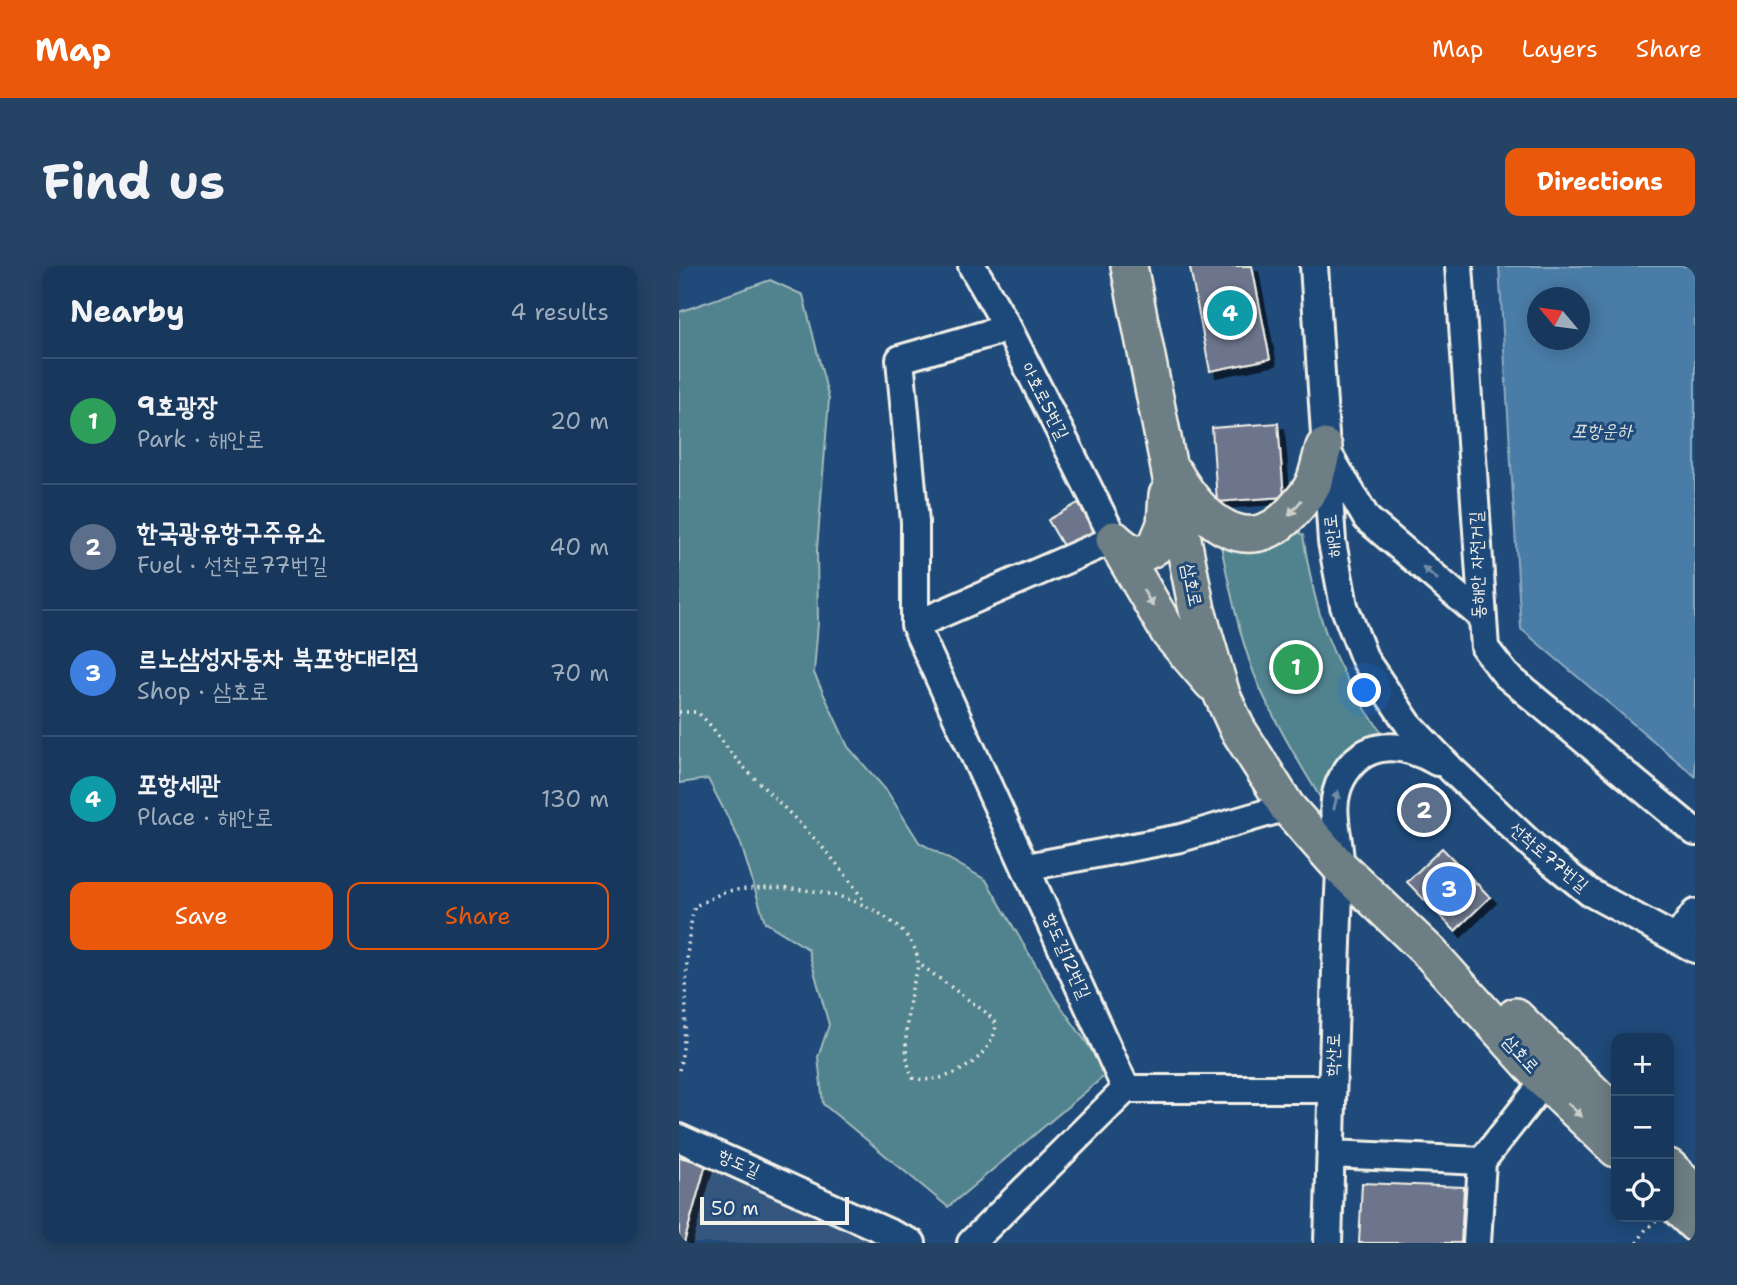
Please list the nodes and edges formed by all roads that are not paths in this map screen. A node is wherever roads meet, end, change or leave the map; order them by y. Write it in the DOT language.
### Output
graph roads {
  1 [pos="972,266"];
  2 [pos="1129,266"];
  3 [pos="1314,266"];
  4 [pos="1459,266"];
  5 [pos="1008,328"];
  6 [pos="1324,447"];
  7 [pos="1169,464"];
  8 [pos="1114,539"];
  9 [pos="1482,617"];
  10 [pos="915,625"];
  11 [pos="1222,695"];
  12 [pos="1451,770"];
  13 [pos="1287,807"];
  14 [pos="1695,831"];
  15 [pos="1027,867"];
  16 [pos="1340,867"];
  17 [pos="1695,913"];
  18 [pos="1686,944"];
  19 [pos="1545,1081"];
  20 [pos="1126,1089"];
  21 [pos="1332,1089"];
  22 [pos="1611,1110"];
  23 [pos="679,1138"];
  24 [pos="1611,1144"];
  25 [pos="1331,1154"];
  26 [pos="1482,1161"];
  27 [pos="1674,1172"];
  28 [pos="1695,1192"];
  29 [pos="1674,1204"];
  30 [pos="1695,1224"];
  31 [pos="912,1243"];
  32 [pos="971,1243"];
  33 [pos="1328,1243"];
  34 [pos="1477,1243"];
  1 -- 5 [label="street, 아호로5번길"];
  2 -- 7 [label="main road, 삼호로"];
  3 -- 6 [label="street, 해안로"];
  4 -- 9 [label="street"];
  5 -- 8 [label="street, 아호로5번길"];
  5 -- 10 [label="street"];
  6 -- 7 [label="main road, one-way"];
  9 -- 6 [label="street, one-way"];
  6 -- 12 [label="street, 해안로"];
  7 -- 8 [label="main road"];
  7 -- 11 [label="main road, 삼호로"];
  8 -- 10 [label="street"];
  8 -- 11 [label="main road, one-way"];
  9 -- 14 [label="street"];
  10 -- 15 [label="street, 항도길12번길"];
  11 -- 13 [label="main road, 삼호로"];
  16 -- 12 [label="street, 학산로, one-way"];
  12 -- 18 [label="street, 선착로77번길"];
  13 -- 15 [label="street"];
  13 -- 16 [label="main road, 삼호로"];
  15 -- 20 [label="street, 항도길12번길"];
  16 -- 19 [label="main road, 삼호로"];
  16 -- 21 [label="street, 학산로"];
  16 -- 22 [label="main road, 삼호로"];
  17 -- 18 [label="street"];
  19 -- 24 [label="main road, 삼호로, one-way"];
  19 -- 26 [label="street"];
  20 -- 21 [label="street"];
  20 -- 32 [label="street"];
  21 -- 25 [label="street, 학산로"];
  23 -- 31 [label="street, 항도길"];
  25 -- 26 [label="street"];
  25 -- 33 [label="street, 학산로"];
  26 -- 34 [label="street"];
  27 -- 28 [label="main road"];
  29 -- 30 [label="main road"];
}
